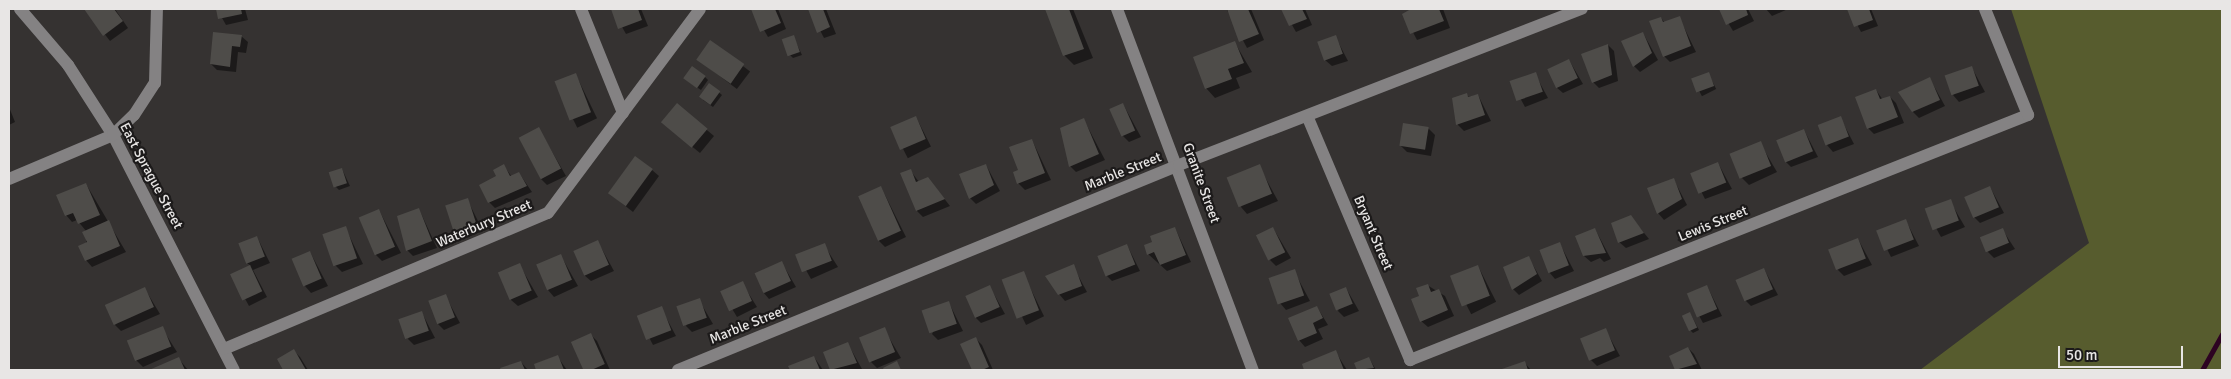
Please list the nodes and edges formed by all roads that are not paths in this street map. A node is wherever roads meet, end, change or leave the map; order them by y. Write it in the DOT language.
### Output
graph roads {
  1 [pos="20,9"];
  2 [pos="156,9"];
  3 [pos="582,9"];
  4 [pos="700,9"];
  5 [pos="1117,9"];
  6 [pos="1582,9"];
  7 [pos="1984,9"];
  8 [pos="623,112"];
  9 [pos="1308,118"];
  10 [pos="113,135"];
  11 [pos="1179,165"];
  12 [pos="9,179"];
  13 [pos="224,349"];
  14 [pos="1410,360"];
  15 [pos="234,370"];
  16 [pos="678,370"];
  17 [pos="1253,370"];
  1 -- 10 [label="street, East Sprague Street"];
  2 -- 10 [label="street"];
  3 -- 8 [label="street"];
  4 -- 8 [label="street, Waterbury Street"];
  5 -- 11 [label="street, Granite Street"];
  6 -- 9 [label="street, Marble Street"];
  7 -- 14 [label="street, Lewis Street"];
  8 -- 13 [label="street, Waterbury Street"];
  9 -- 11 [label="street, Marble Street"];
  9 -- 14 [label="street, Bryant Street"];
  10 -- 12 [label="street"];
  10 -- 13 [label="street, East Sprague Street"];
  11 -- 16 [label="street, Marble Street"];
  11 -- 17 [label="street, Granite Street"];
  13 -- 15 [label="street, East Sprague Street"];
}
